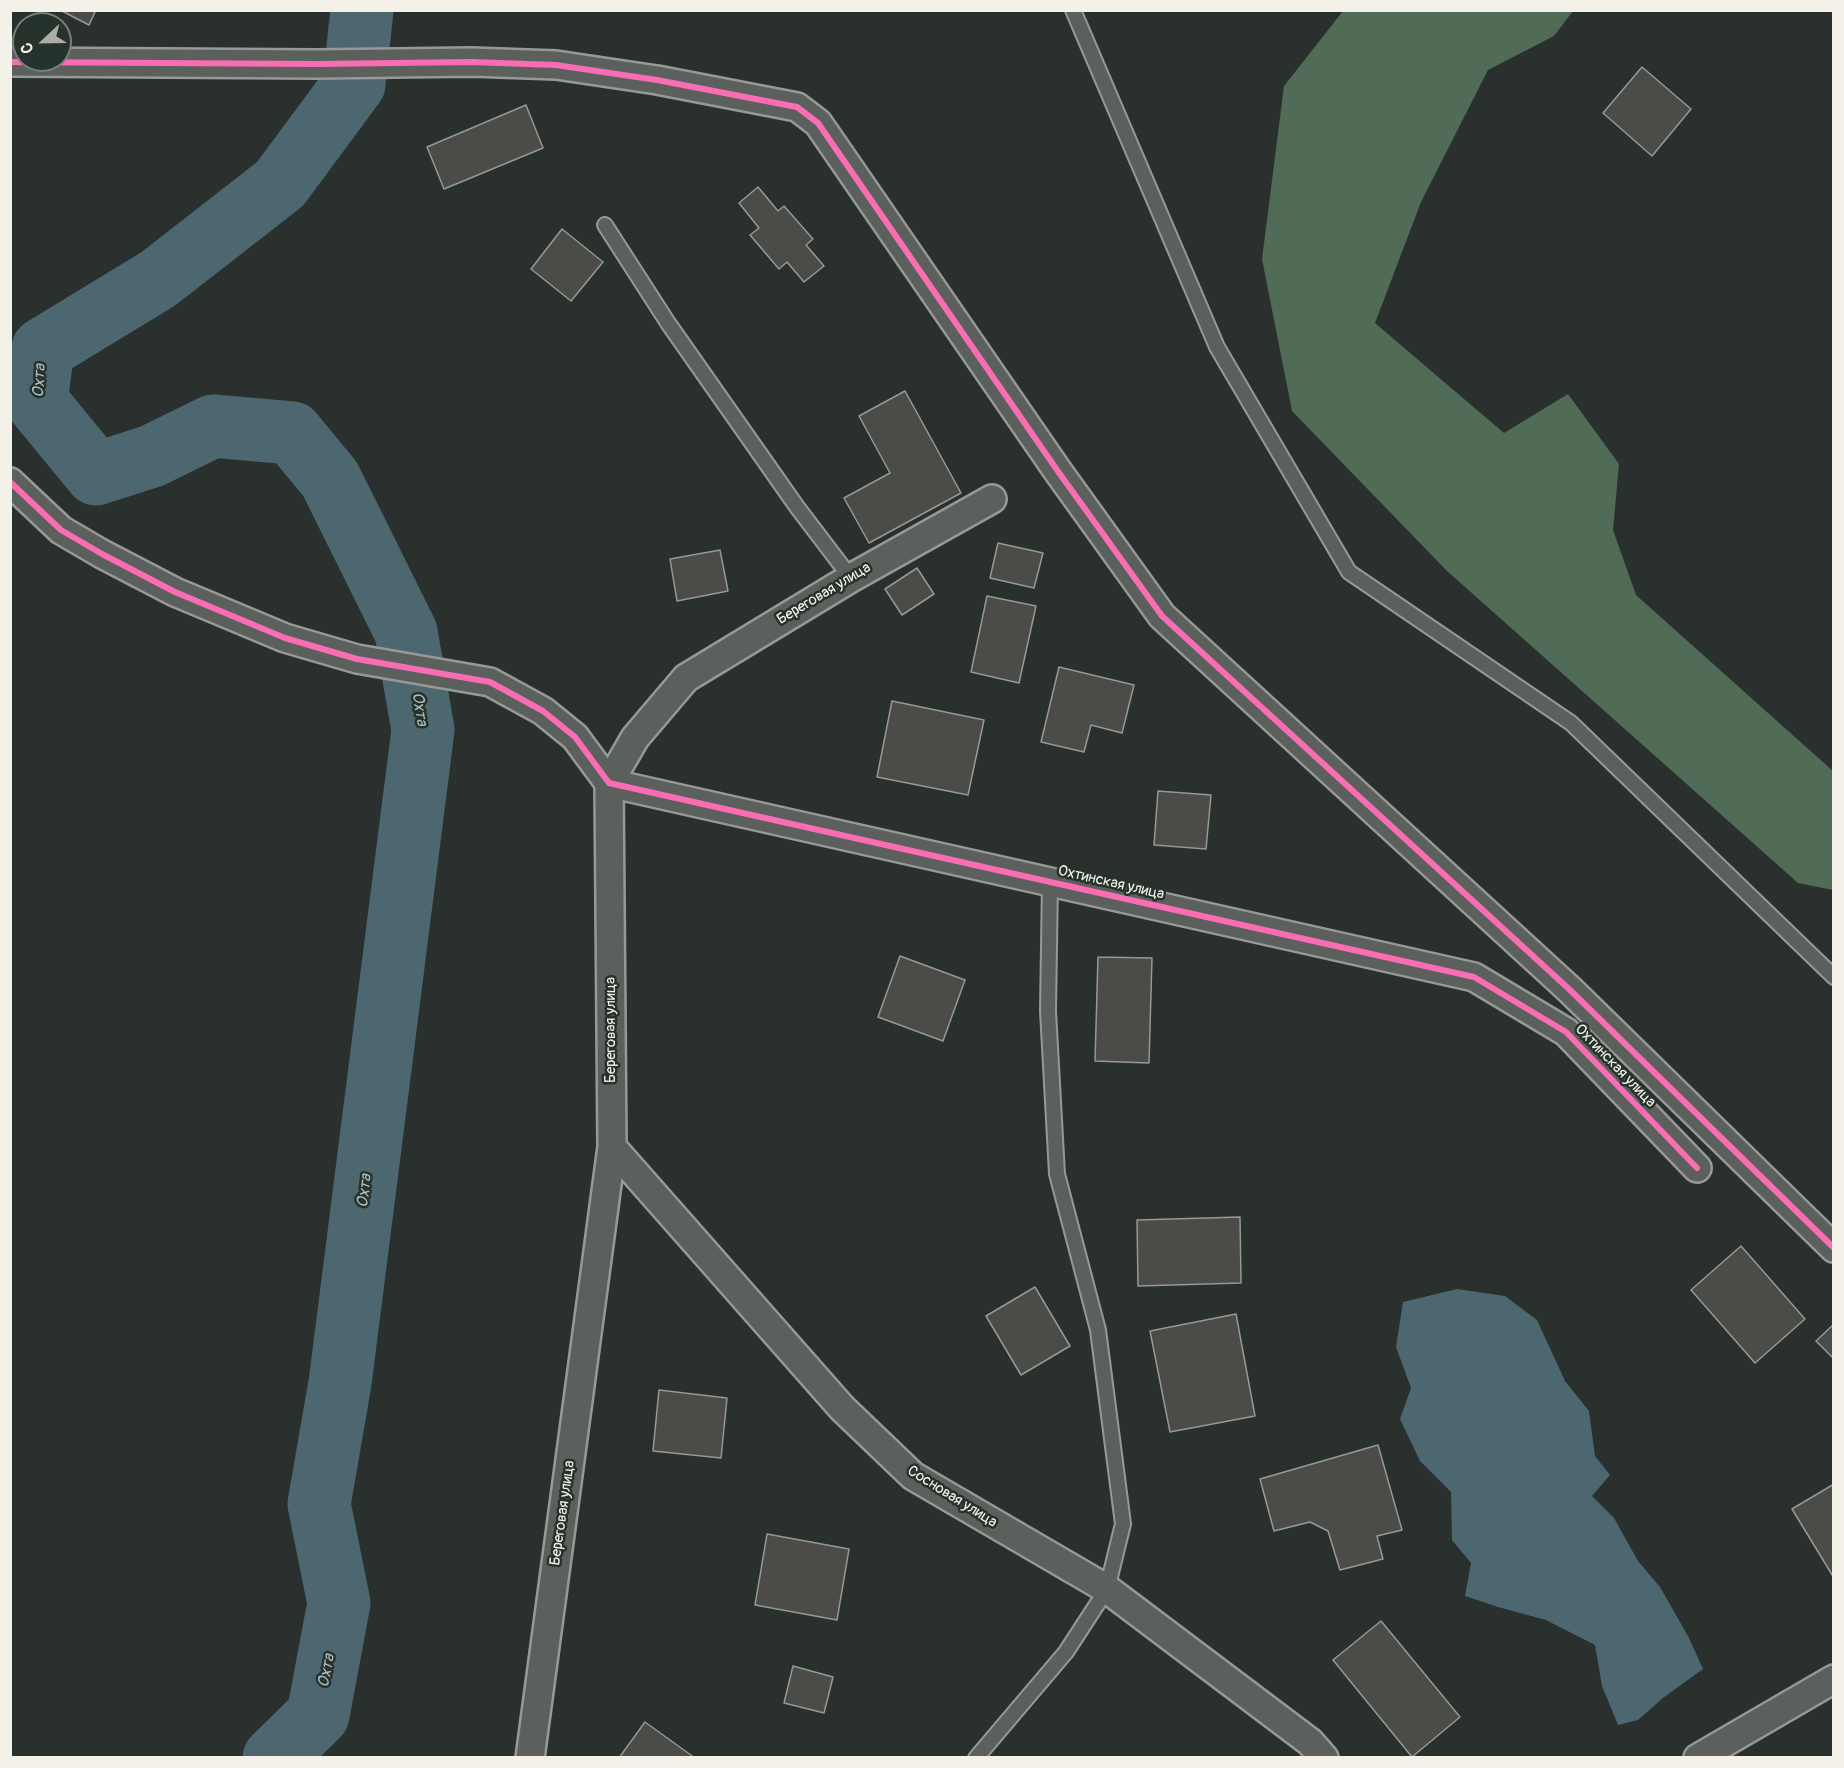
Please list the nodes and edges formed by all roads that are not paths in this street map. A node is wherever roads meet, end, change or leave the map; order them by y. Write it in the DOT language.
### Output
graph roads {
  1 [pos="1073,10"];
  2 [pos="10,62"];
  3 [pos="605,225"];
  4 [pos="10,482"];
  5 [pos="992,499"];
  6 [pos="851,578"];
  7 [pos="609,783"];
  8 [pos="1050,882"];
  9 [pos="1833,977"];
  10 [pos="612,1147"];
  11 [pos="1697,1168"];
  12 [pos="1833,1248"];
  13 [pos="1107,1589"];
  14 [pos="1833,1679"];
  15 [pos="530,1758"];
  16 [pos="976,1758"];
  17 [pos="1324,1758"];
  18 [pos="1698,1758"];
  1 -- 9 [label="lane"];
  2 -- 12 [label="street"];
  3 -- 6 [label="lane"];
  4 -- 7 [label="street"];
  5 -- 6 [label="street, Береговая улица"];
  6 -- 7 [label="street, Береговая улица"];
  7 -- 8 [label="street, Охтинская улица"];
  7 -- 10 [label="street, Береговая улица"];
  8 -- 11 [label="street, Охтинская улица"];
  8 -- 13 [label="lane"];
  10 -- 13 [label="street, Сосновая улица"];
  10 -- 15 [label="street, Береговая улица"];
  13 -- 16 [label="lane"];
  13 -- 17 [label="street, Сосновая улица"];
  14 -- 18 [label="street"];
}
